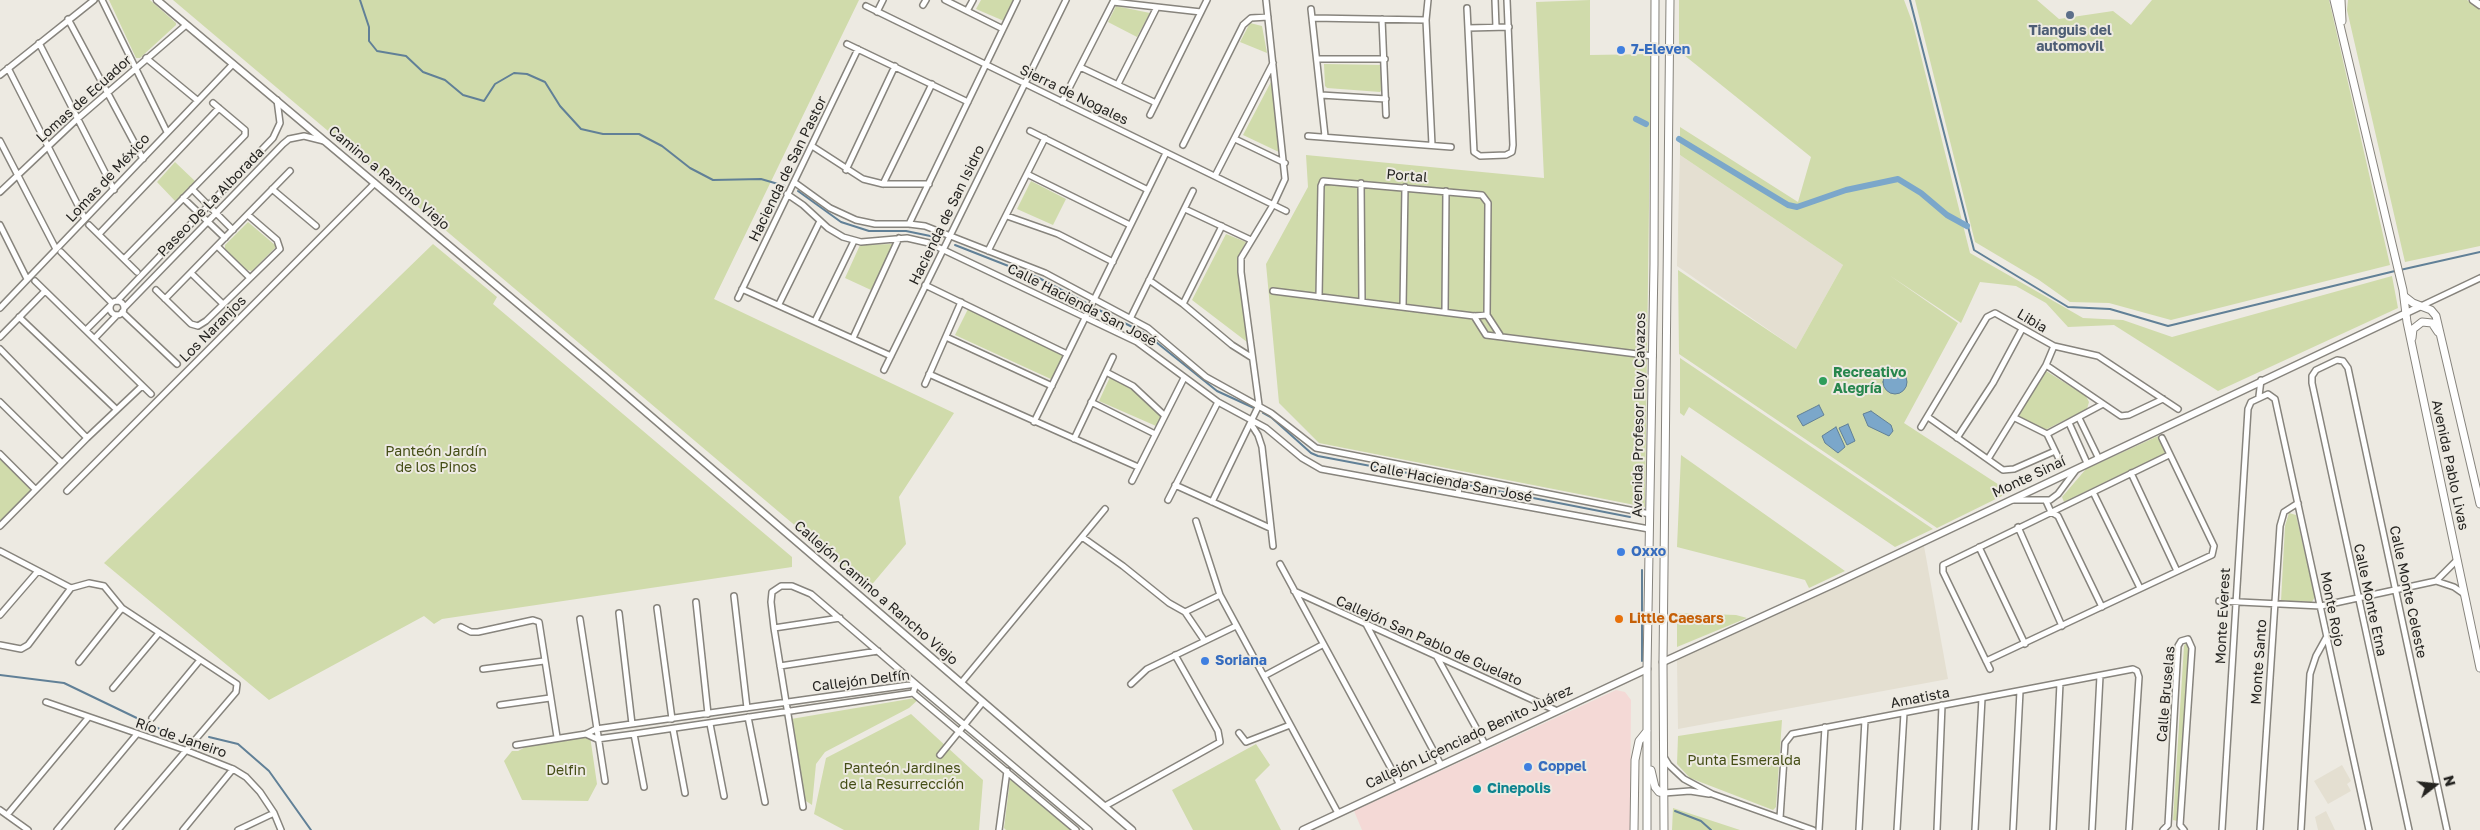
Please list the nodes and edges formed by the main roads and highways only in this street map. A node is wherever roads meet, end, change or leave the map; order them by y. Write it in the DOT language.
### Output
graph roads {
  1 [pos="1655,0"];
  2 [pos="2334,0"];
  3 [pos="2341,0"];
  4 [pos="1669,3"];
  5 [pos="2344,43"];
  6 [pos="1654,264"];
  7 [pos="1668,285"];
  8 [pos="2403,293"];
  9 [pos="1654,297"];
  10 [pos="1667,318"];
  11 [pos="2442,339"];
  12 [pos="2412,344"];
  13 [pos="2479,492"];
  14 [pos="2480,504"];
  15 [pos="2480,668"];
  16 [pos="1647,731"];
  17 [pos="1648,761"];
  18 [pos="1664,793"];
  19 [pos="1634,830"];
  20 [pos="1647,830"];
  21 [pos="1664,830"];
  1 -- 6 [label="main road, Avenida Profesor Eloy Cavazos"];
  2 -- 5 [label="main road, Avenida Pablo Livas"];
  3 -- 5 [label="main road, Avenida Pablo Livas"];
  4 -- 7 [label="main road, Avenida Profesor Eloy Cavazos"];
  5 -- 8 [label="main road, Avenida Pablo Livas"];
  6 -- 7 [label="main road"];
  6 -- 9 [label="main road, Avenida Profesor Eloy Cavazos"];
  7 -- 10 [label="main road, Avenida Profesor Eloy Cavazos"];
  8 -- 11 [label="main road, Avenida Pablo Livas"];
  8 -- 12 [label="main road, Avenida Pablo Livas"];
  9 -- 10 [label="main road"];
  9 -- 16 [label="main road, Avenida Profesor Eloy Cavazos"];
  10 -- 18 [label="main road, Avenida Profesor Eloy Cavazos"];
  11 -- 12 [label="main road"];
  11 -- 13 [label="main road, Avenida Pablo Livas"];
  12 -- 15 [label="main road, Avenida Pablo Livas"];
  13 -- 14 [label="main road, Avenida Pablo Livas"];
  16 -- 17 [label="main road, Avenida Profesor Eloy Cavazos"];
  16 -- 19 [label="main road"];
  17 -- 18 [label="main road"];
  17 -- 20 [label="main road, Avenida Profesor Eloy Cavazos"];
  18 -- 21 [label="main road, Avenida Profesor Eloy Cavazos"];
}
